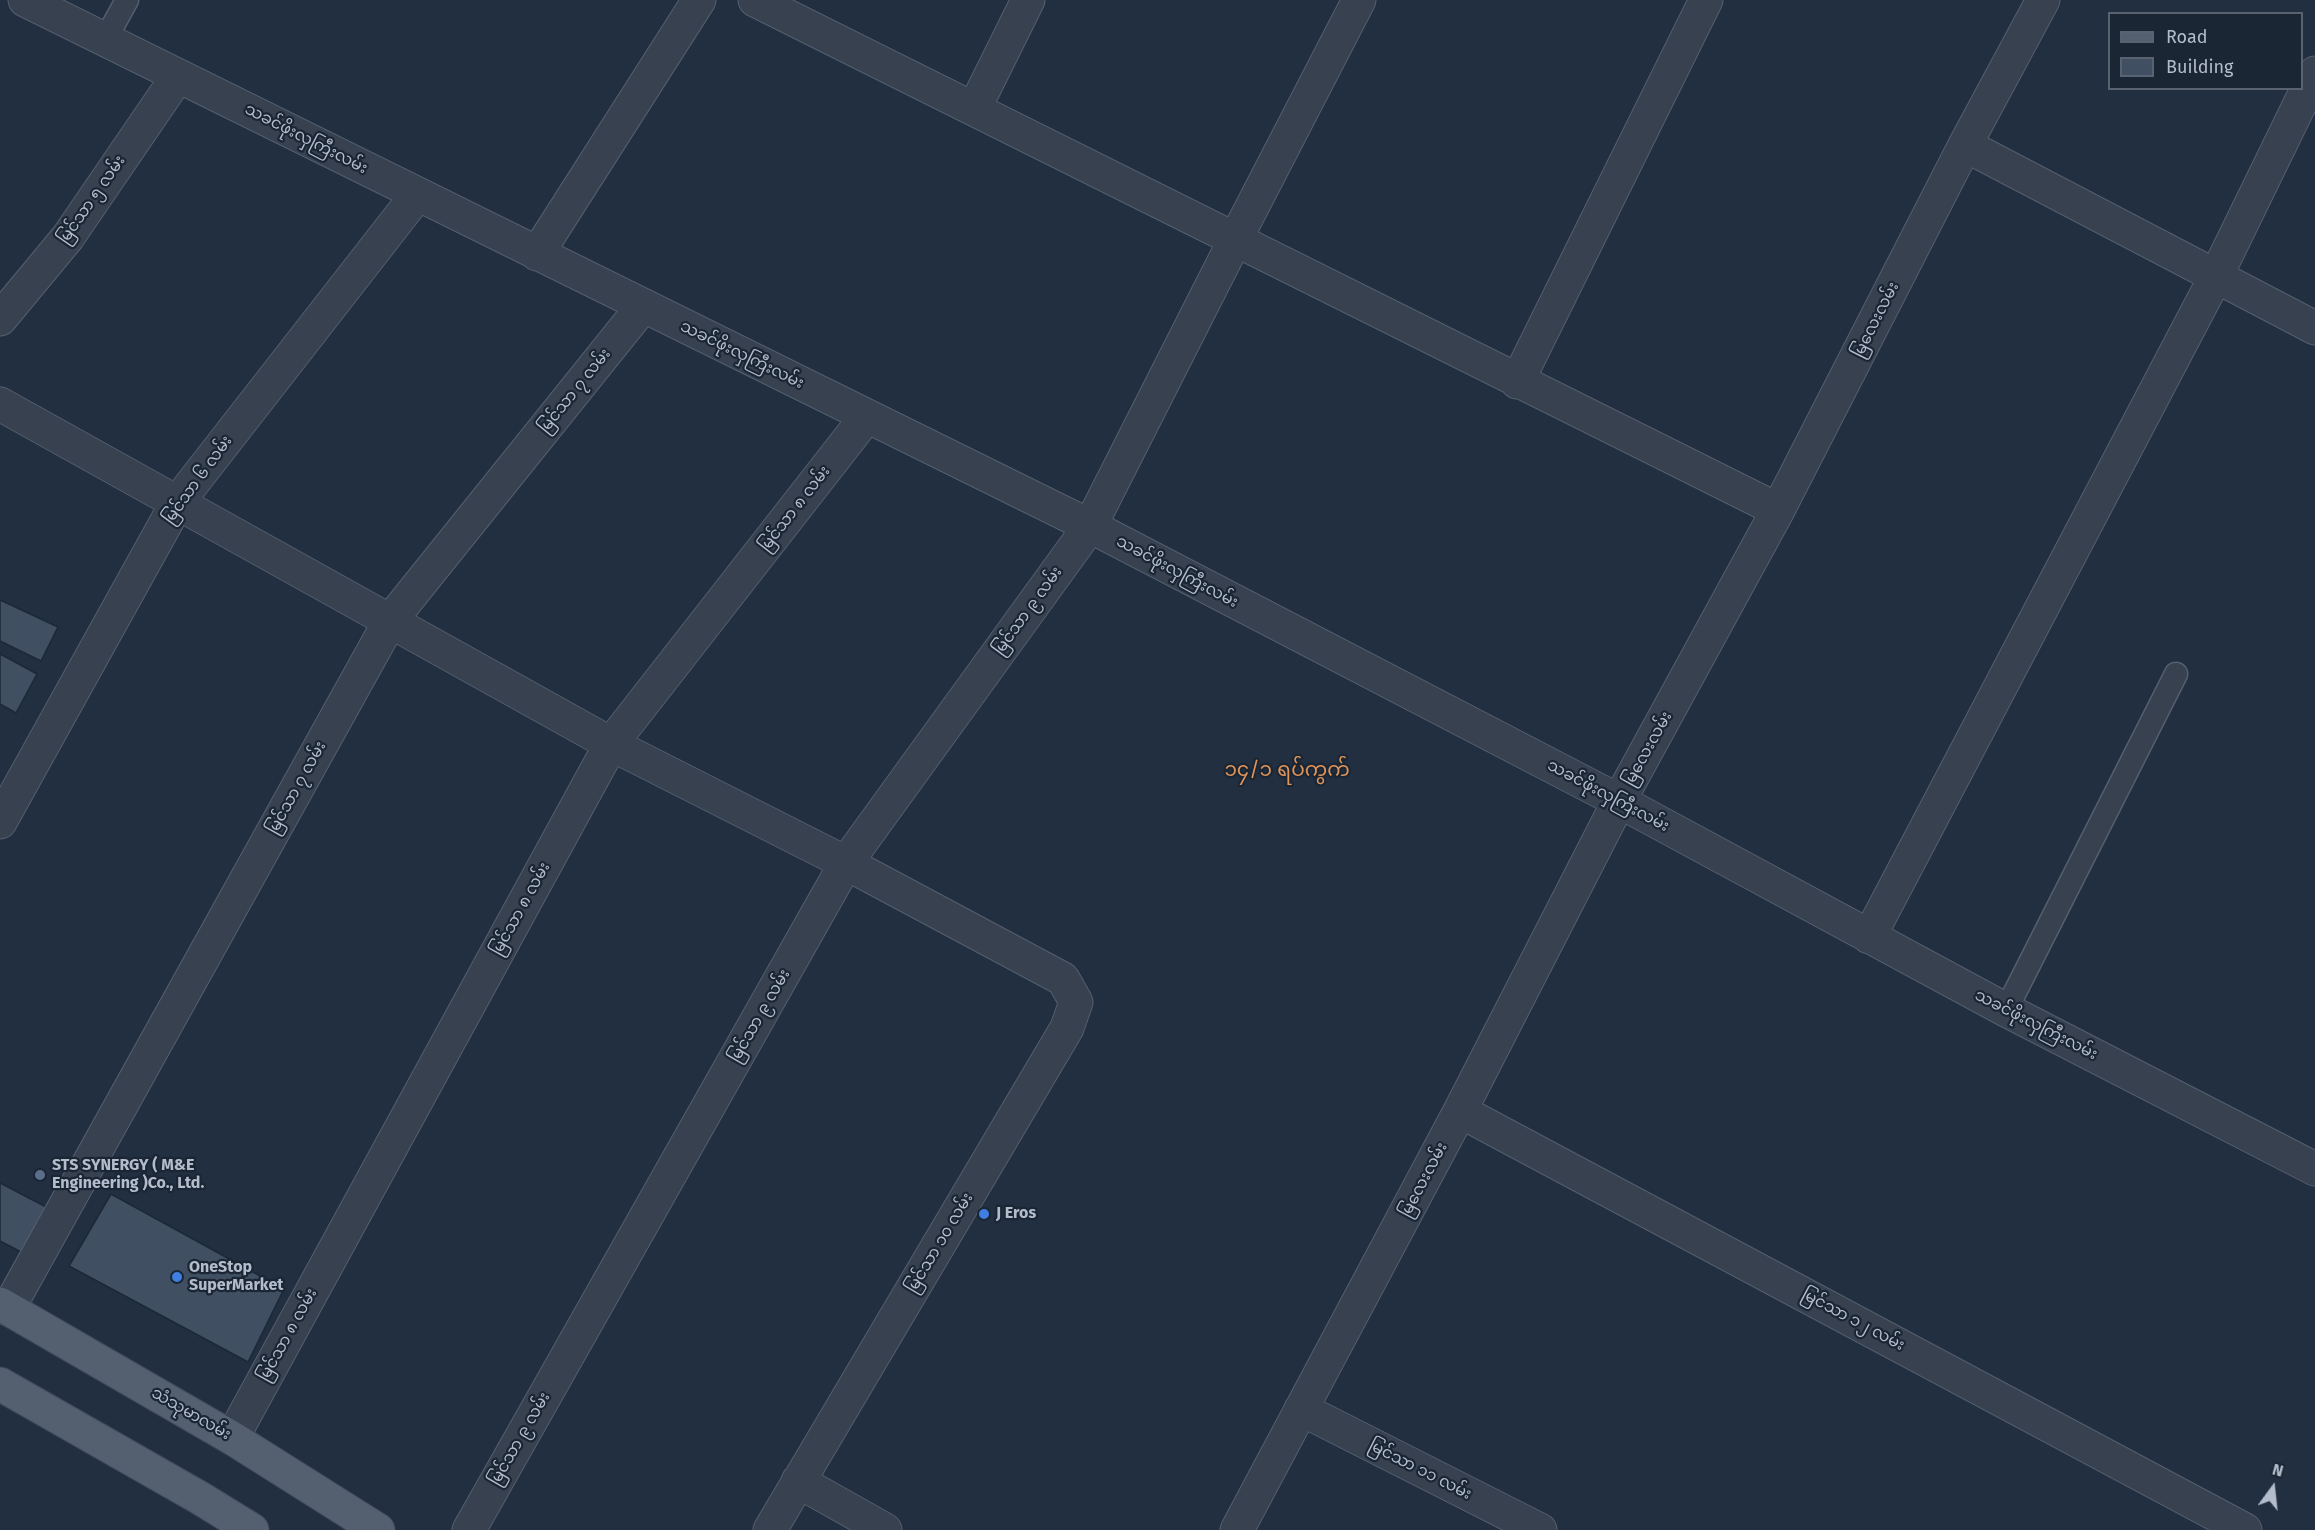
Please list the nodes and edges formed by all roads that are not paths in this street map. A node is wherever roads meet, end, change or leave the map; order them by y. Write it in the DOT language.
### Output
graph roads {
  1 [pos="25,0"];
  2 [pos="127,0"];
  3 [pos="699,0"];
  4 [pos="755,0"];
  5 [pos="1028,0"];
  6 [pos="1359,0"];
  7 [pos="1706,0"];
  8 [pos="2043,0"];
  9 [pos="105,40"];
  10 [pos="2315,73"];
  11 [pos="178,76"];
  12 [pos="974,109"];
  13 [pos="1965,145"];
  14 [pos="417,195"];
  15 [pos="1235,240"];
  16 [pos="537,254"];
  17 [pos="2216,278"];
  18 [pos="643,306"];
  19 [pos="0,319"];
  20 [pos="2315,328"];
  21 [pos="1517,382"];
  22 [pos="0,404"];
  23 [pos="867,416"];
  24 [pos="177,503"];
  25 [pos="1778,510"];
  26 [pos="1090,526"];
  27 [pos="390,621"];
  28 [pos="2176,674"];
  29 [pos="611,744"];
  30 [pos="1619,801"];
  31 [pos="0,822"];
  32 [pos="846,863"];
  33 [pos="1869,938"];
  34 [pos="2006,1010"];
  35 [pos="1460,1111"];
  36 [pos="2315,1169"];
  37 [pos="4,1307"];
  38 [pos="0,1384"];
  39 [pos="1300,1409"];
  40 [pos="232,1438"];
  41 [pos="798,1481"];
  42 [pos="252,1530"];
  43 [pos="378,1530"];
  44 [pos="469,1530"];
  45 [pos="770,1530"];
  46 [pos="885,1530"];
  47 [pos="1237,1530"];
  48 [pos="1540,1530"];
  49 [pos="2245,1530"];
  1 -- 9 [label="street, သခင်ဖိုးလှကြီးလမ်း"];
  2 -- 9 [label="lane"];
  3 -- 16 [label="street"];
  4 -- 12 [label="street"];
  5 -- 12 [label="street"];
  6 -- 15 [label="street, မြင်သာ ၉ လမ်း"];
  7 -- 21 [label="street"];
  8 -- 13 [label="street, မြလေးလမ်း"];
  9 -- 11 [label="street, သခင်ဖိုးလှကြီးလမ်း"];
  10 -- 17 [label="street"];
  11 -- 14 [label="street, သခင်ဖိုးလှကြီးလမ်း"];
  11 -- 19 [label="street, မြင်သာ ၅ လမ်း"];
  12 -- 15 [label="street"];
  13 -- 17 [label="street"];
  13 -- 25 [label="street, မြလေးလမ်း"];
  14 -- 16 [label="street, သခင်ဖိုးလှကြီးလမ်း"];
  14 -- 24 [label="street, မြင်သာ ၆ လမ်း"];
  15 -- 21 [label="street"];
  15 -- 26 [label="street, မြင်သာ ၉ လမ်း"];
  16 -- 18 [label="street, သခင်ဖိုးလှကြီးလမ်း"];
  17 -- 20 [label="street"];
  17 -- 33 [label="street"];
  18 -- 23 [label="street, သခင်ဖိုးလှကြီးလမ်း"];
  18 -- 27 [label="street, မြင်သာ ၇ လမ်း"];
  21 -- 25 [label="street"];
  22 -- 24 [label="street"];
  23 -- 26 [label="street, သခင်ဖိုးလှကြီးလမ်း"];
  23 -- 29 [label="street, မြင်သာ ၈ လမ်း"];
  24 -- 27 [label="street"];
  24 -- 31 [label="street, မြင်သာ ၆ လမ်း"];
  25 -- 30 [label="street, မြလေးလမ်း"];
  26 -- 30 [label="street, သခင်ဖိုးလှကြီးလမ်း"];
  26 -- 32 [label="street, မြင်သာ ၉ လမ်း"];
  27 -- 29 [label="street"];
  27 -- 37 [label="street, မြင်သာ ၇ လမ်း"];
  28 -- 34 [label="lane"];
  29 -- 32 [label="street"];
  29 -- 40 [label="street, မြင်သာ ၈ လမ်း"];
  30 -- 33 [label="street, သခင်ဖိုးလှကြီးလမ်း"];
  30 -- 35 [label="street, မြလေးလမ်း"];
  32 -- 41 [label="street, မြင်သာ ၁၀ လမ်း"];
  32 -- 44 [label="street, မြင်သာ ၉ လမ်း"];
  33 -- 34 [label="street, သခင်ဖိုးလှကြီးလမ်း"];
  34 -- 36 [label="street, သခင်ဖိုးလှကြီးလမ်း"];
  35 -- 39 [label="street, မြလေးလမ်း"];
  35 -- 49 [label="street, မြင်သာ ၁၂ လမ်း"];
  37 -- 40 [label="main road, သံသုမာလမ်း"];
  38 -- 42 [label="main road"];
  39 -- 47 [label="street, မြလေးလမ်း"];
  39 -- 48 [label="street, မြင်သာ ၁၁ လမ်း"];
  40 -- 43 [label="main road, သံသုမာလမ်း"];
  41 -- 45 [label="street, မြင်သာ ၁၀ လမ်း"];
  41 -- 46 [label="street"];
}
